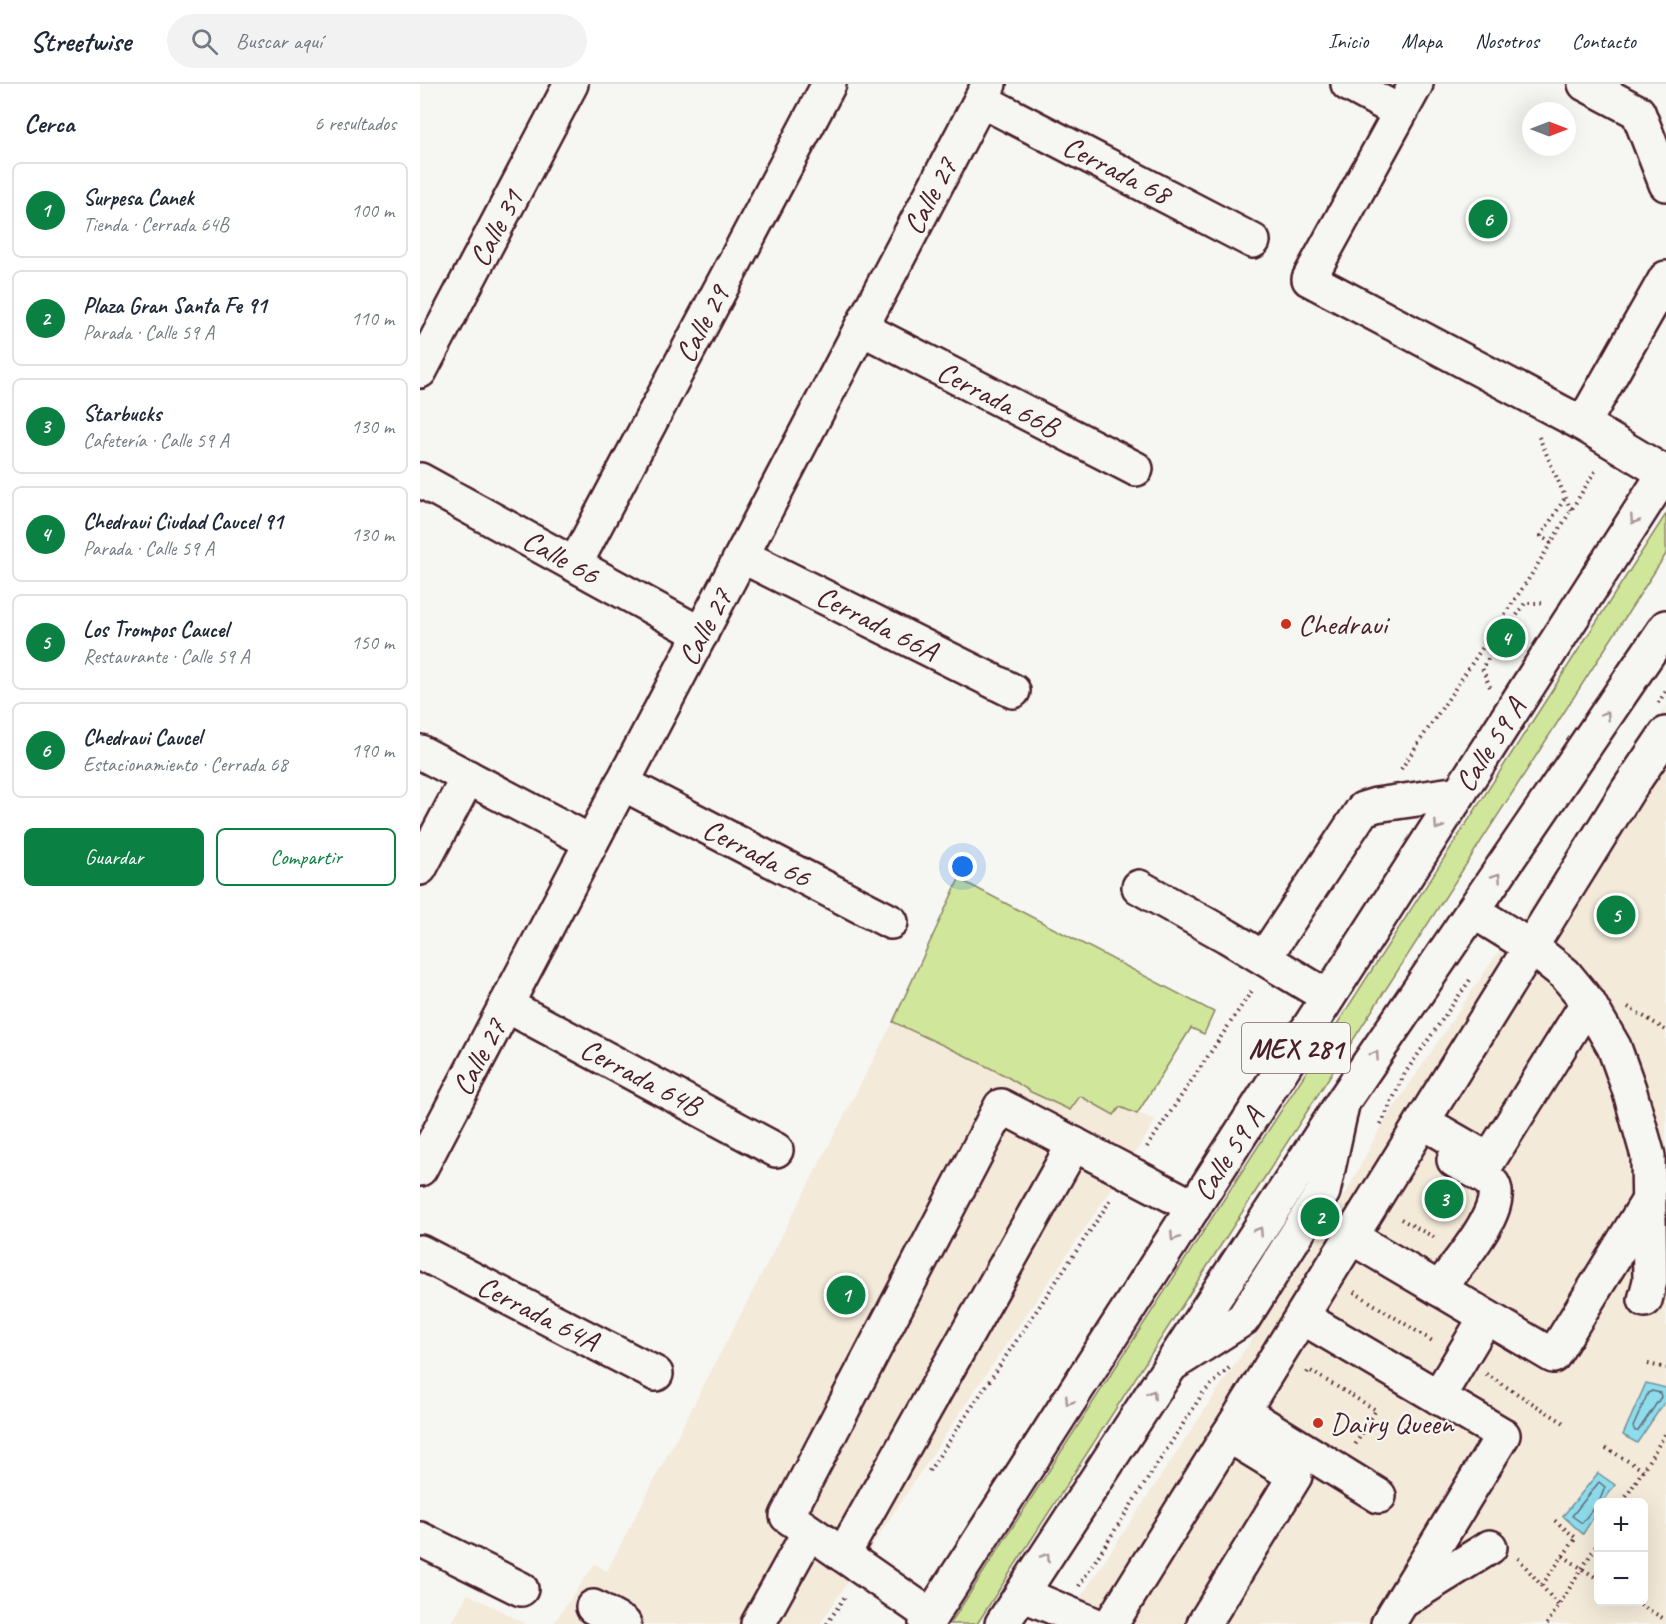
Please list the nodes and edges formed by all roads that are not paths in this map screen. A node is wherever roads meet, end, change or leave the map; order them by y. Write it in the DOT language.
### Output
graph roads {
  1 [pos="571,84"];
  2 [pos="829,84"];
  3 [pos="1348,84"];
  4 [pos="1416,84"];
  5 [pos="1585,84"];
  6 [pos="985,92"];
  7 [pos="1400,112"];
  8 [pos="1666,184"];
  9 [pos="1253,241"];
  10 [pos="1666,278"];
  11 [pos="861,328"];
  12 [pos="420,371"];
  13 [pos="1583,424"];
  14 [pos="1136,469"];
  15 [pos="1666,473"];
  16 [pos="420,480"];
  17 [pos="742,556"];
  18 [pos="575,564"];
  19 [pos="1666,627"];
  20 [pos="701,634"];
  21 [pos="1013,692"];
  22 [pos="1666,734"];
  23 [pos="420,752"];
  24 [pos="468,777"];
  25 [pos="622,783"];
  26 [pos="1459,793"];
  27 [pos="591,842"];
  28 [pos="420,868"];
  29 [pos="1139,887"];
  30 [pos="1473,911"];
  31 [pos="891,922"];
  32 [pos="1531,947"];
  33 [pos="1268,960"];
  34 [pos="1328,997"];
  35 [pos="1588,1002"];
  36 [pos="506,1005"];
  37 [pos="1418,1130"];
  38 [pos="1074,1144"];
  39 [pos="776,1150"];
  40 [pos="420,1169"];
  41 [pos="1666,1172"];
  42 [pos="1648,1201"];
  43 [pos="1194,1206"];
  44 [pos="1351,1237"];
  45 [pos="420,1252"];
  46 [pos="1440,1289"];
  47 [pos="1645,1300"];
  48 [pos="1302,1317"];
  49 [pos="1486,1317"];
  50 [pos="656,1374"];
  51 [pos="1438,1397"];
  52 [pos="1235,1423"];
  53 [pos="1379,1496"];
  54 [pos="809,1532"];
  55 [pos="420,1539"];
  56 [pos="1502,1550"];
  57 [pos="843,1555"];
  58 [pos="520,1589"];
  59 [pos="1022,1594"];
  60 [pos="593,1607"];
  61 [pos="1395,1613"];
  62 [pos="928,1620"];
  63 [pos="624,1624"];
  64 [pos="758,1624"];
  65 [pos="1002,1624"];
  66 [pos="1093,1624"];
  67 [pos="1111,1624"];
  68 [pos="1204,1624"];
  69 [pos="1374,1624"];
  1 -- 12 [label="street, Calle 31"];
  2 -- 18 [label="street, Calle 29"];
  3 -- 7 [label="street"];
  4 -- 7 [label="street"];
  5 -- 8 [label="street"];
  6 -- 9 [label="street, Cerrada 68"];
  6 -- 11 [label="street, Calle 27"];
  7 -- 13 [label="street"];
  10 -- 13 [label="street"];
  11 -- 14 [label="street, Cerrada 66B"];
  11 -- 17 [label="street, Calle 27"];
  13 -- 15 [label="street"];
  15 -- 26 [label="street, Calle 59 A / MEX 281, one-way"];
  16 -- 18 [label="street, Calle 66"];
  17 -- 20 [label="street, Calle 27"];
  17 -- 21 [label="street, Cerrada 66A"];
  18 -- 20 [label="street, Calle 66"];
  30 -- 19 [label="street, MEX 281, one-way"];
  20 -- 25 [label="street, Calle 27"];
  22 -- 32 [label="street"];
  23 -- 24 [label="street"];
  24 -- 27 [label="street"];
  24 -- 28 [label="street"];
  25 -- 27 [label="street, Calle 27"];
  25 -- 31 [label="street, Cerrada 66"];
  26 -- 33 [label="street"];
  26 -- 34 [label="street, Calle 59 A / MEX 281, one-way"];
  27 -- 36 [label="street, Calle 27"];
  29 -- 33 [label="street"];
  30 -- 32 [label="street"];
  59 -- 30 [label="street, MEX 281, one-way"];
  32 -- 35 [label="street"];
  32 -- 37 [label="street"];
  33 -- 34 [label="street"];
  34 -- 43 [label="street, Calle 59 A / MEX 281"];
  35 -- 37 [label="street"];
  35 -- 42 [label="street"];
  36 -- 39 [label="street, Cerrada 64B"];
  36 -- 40 [label="street, Calle 27"];
  37 -- 44 [label="street"];
  37 -- 46 [label="street"];
  38 -- 43 [label="street"];
  38 -- 54 [label="street"];
  38 -- 57 [label="street"];
  41 -- 42 [label="street"];
  42 -- 47 [label="street"];
  42 -- 49 [label="street"];
  43 -- 62 [label="street, Calle 59 A / MEX 281, one-way"];
  44 -- 46 [label="street"];
  44 -- 48 [label="street"];
  45 -- 50 [label="street, Cerrada 64A"];
  46 -- 49 [label="street"];
  48 -- 51 [label="street"];
  48 -- 52 [label="street"];
  49 -- 51 [label="street"];
  51 -- 61 [label="street"];
  52 -- 53 [label="street"];
  52 -- 67 [label="street"];
  52 -- 68 [label="street"];
  54 -- 57 [label="street"];
  54 -- 64 [label="street"];
  55 -- 58 [label="street"];
  56 -- 61 [label="street"];
  57 -- 62 [label="street"];
  59 -- 65 [label="street, MEX 281"];
  59 -- 66 [label="street"];
  60 -- 63 [label="street"];
  61 -- 69 [label="street"];
}
